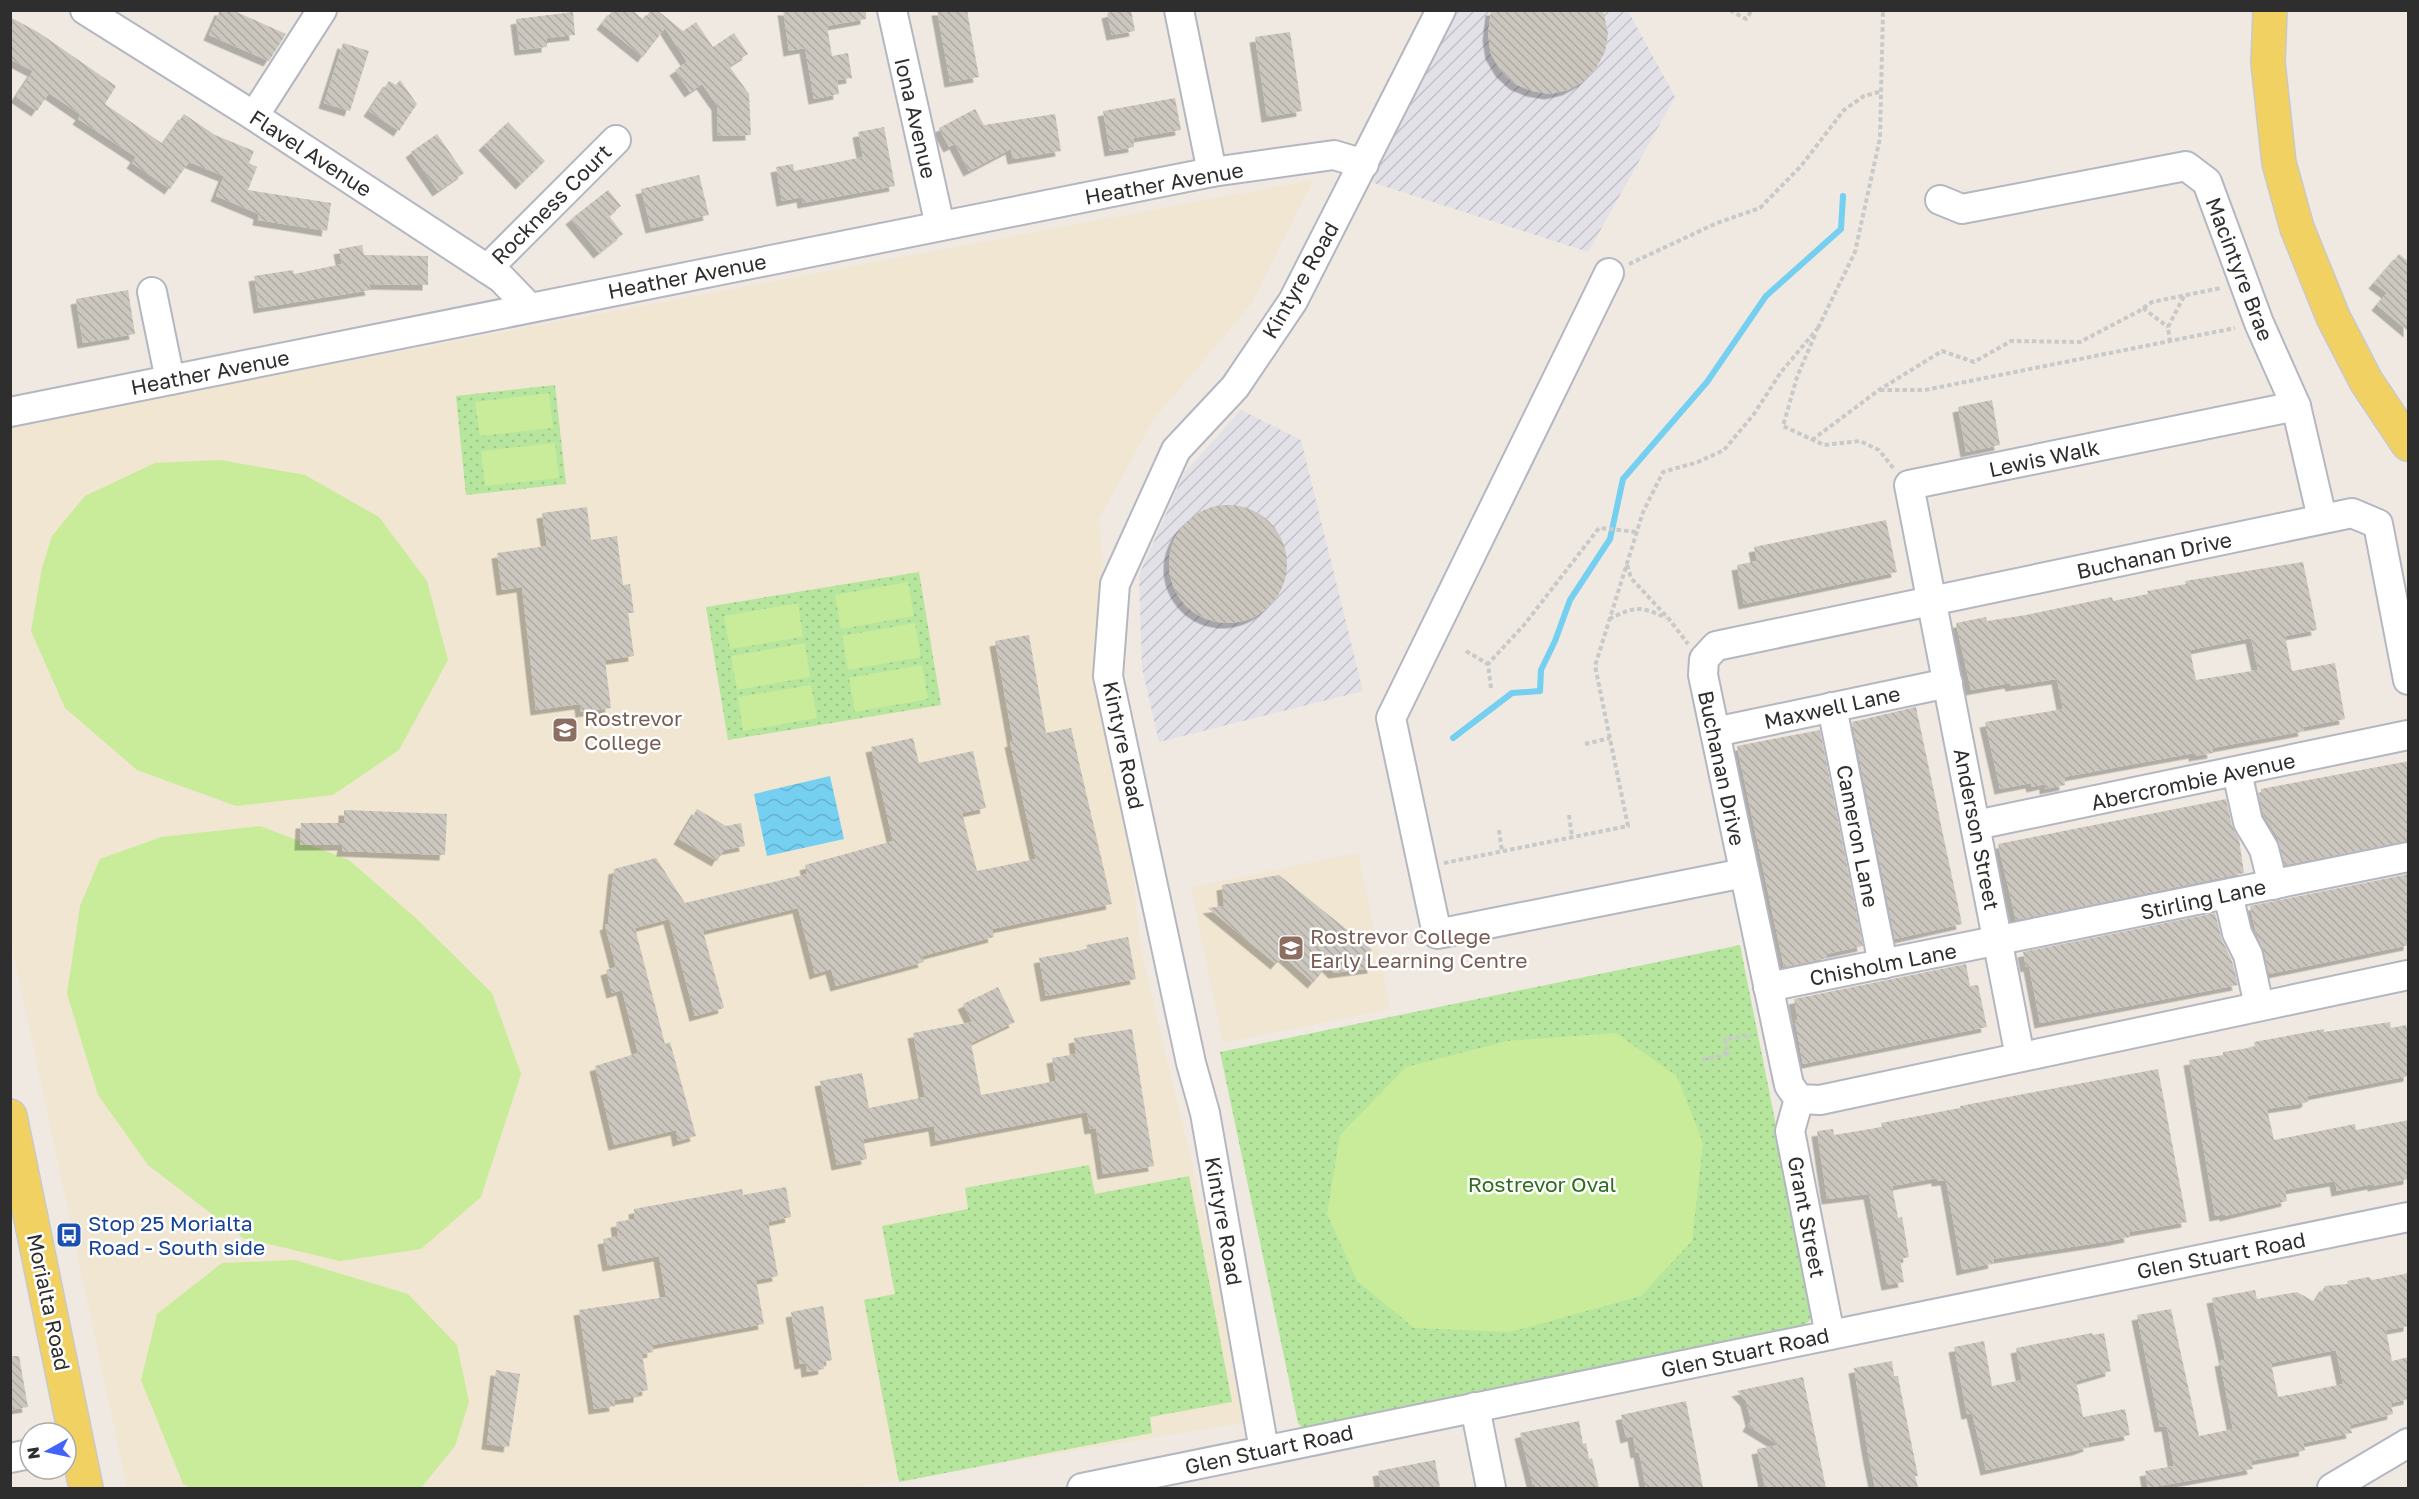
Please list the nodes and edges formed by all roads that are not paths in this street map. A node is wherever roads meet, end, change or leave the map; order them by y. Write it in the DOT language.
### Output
graph roads {
  1 [pos="85,10"];
  2 [pos="322,10"];
  3 [pos="892,10"];
  4 [pos="1179,10"];
  5 [pos="1441,10"];
  6 [pos="2270,10"];
  7 [pos="254,116"];
  8 [pos="616,140"];
  9 [pos="1364,164"];
  10 [pos="1212,172"];
  11 [pos="1940,200"];
  12 [pos="940,226"];
  13 [pos="487,269"];
  14 [pos="1609,273"];
  15 [pos="152,292"];
  16 [pos="529,307"];
  17 [pos="170,380"];
  18 [pos="2296,406"];
  19 [pos="10,412"];
  20 [pos="2409,444"];
  21 [pos="2322,518"];
  22 [pos="1932,601"];
  23 [pos="2409,680"];
  24 [pos="1948,682"];
  25 [pos="1832,707"];
  26 [pos="1715,732"];
  27 [pos="2409,735"];
  28 [pos="2237,772"];
  29 [pos="1976,825"];
  30 [pos="2409,857"];
  31 [pos="1744,873"];
  32 [pos="2273,885"];
  33 [pos="2228,894"];
  34 [pos="1998,942"];
  35 [pos="1883,964"];
  36 [pos="2409,975"];
  37 [pos="1768,987"];
  38 [pos="2259,1006"];
  39 [pos="2020,1057"];
  40 [pos="1799,1099"];
  41 [pos="10,1116"];
  42 [pos="2409,1217"];
  43 [pos="1830,1335"];
  44 [pos="1475,1407"];
  45 [pos="67,1421"];
  46 [pos="2409,1443"];
  47 [pos="1264,1450"];
  48 [pos="78,1463"];
  49 [pos="86,1488"];
  50 [pos="1082,1488"];
  51 [pos="1491,1488"];
  52 [pos="2332,1488"];
  1 -- 7 [label="street, Flavel Avenue"];
  2 -- 7 [label="street"];
  3 -- 12 [label="street, Iona Avenue"];
  4 -- 10 [label="street"];
  5 -- 9 [label="street, Kintyre Road"];
  6 -- 20 [label="main road"];
  7 -- 13 [label="street, Flavel Avenue"];
  8 -- 13 [label="street, Rockness Court"];
  9 -- 10 [label="street, Heather Avenue"];
  9 -- 47 [label="street, Kintyre Road"];
  10 -- 12 [label="street, Heather Avenue"];
  11 -- 18 [label="street, Macintyre Brae"];
  12 -- 16 [label="street, Heather Avenue"];
  13 -- 16 [label="street, Flavel Avenue"];
  14 -- 31 [label="street"];
  15 -- 17 [label="street"];
  16 -- 17 [label="street, Heather Avenue"];
  17 -- 19 [label="street, Heather Avenue"];
  18 -- 21 [label="street, Macintyre Brae"];
  18 -- 22 [label="street, Lewis Walk"];
  21 -- 22 [label="street, Buchanan Drive"];
  21 -- 23 [label="street, Buchanan Drive"];
  22 -- 24 [label="street, Anderson Street"];
  22 -- 26 [label="street, Buchanan Drive"];
  24 -- 25 [label="street, Maxwell Lane"];
  24 -- 29 [label="street, Anderson Street"];
  25 -- 26 [label="street, Maxwell Lane"];
  25 -- 35 [label="street, Cameron Lane"];
  26 -- 31 [label="street, Buchanan Drive"];
  27 -- 28 [label="street, Abercrombie Avenue"];
  28 -- 29 [label="street, Abercrombie Avenue"];
  28 -- 32 [label="street"];
  29 -- 34 [label="street, Anderson Street"];
  30 -- 32 [label="street, Stirling Lane"];
  31 -- 37 [label="street, Buchanan Drive"];
  32 -- 33 [label="street, Stirling Lane"];
  33 -- 34 [label="street, Stirling Lane"];
  33 -- 38 [label="street"];
  34 -- 35 [label="street, Chisholm Lane"];
  34 -- 39 [label="street, Anderson Street"];
  35 -- 37 [label="street, Chisholm Lane"];
  36 -- 38 [label="street"];
  37 -- 40 [label="street, Buchanan Drive"];
  38 -- 39 [label="street"];
  39 -- 40 [label="street"];
  40 -- 43 [label="street, Grant Street"];
  41 -- 45 [label="main road, Morialta Road"];
  42 -- 43 [label="street, Glen Stuart Road"];
  43 -- 44 [label="street, Glen Stuart Road"];
  44 -- 47 [label="street, Glen Stuart Road"];
  44 -- 51 [label="street"];
  46 -- 52 [label="street"];
  47 -- 50 [label="street, Glen Stuart Road"];
  48 -- 49 [label="main road, Morialta Road"];
}
